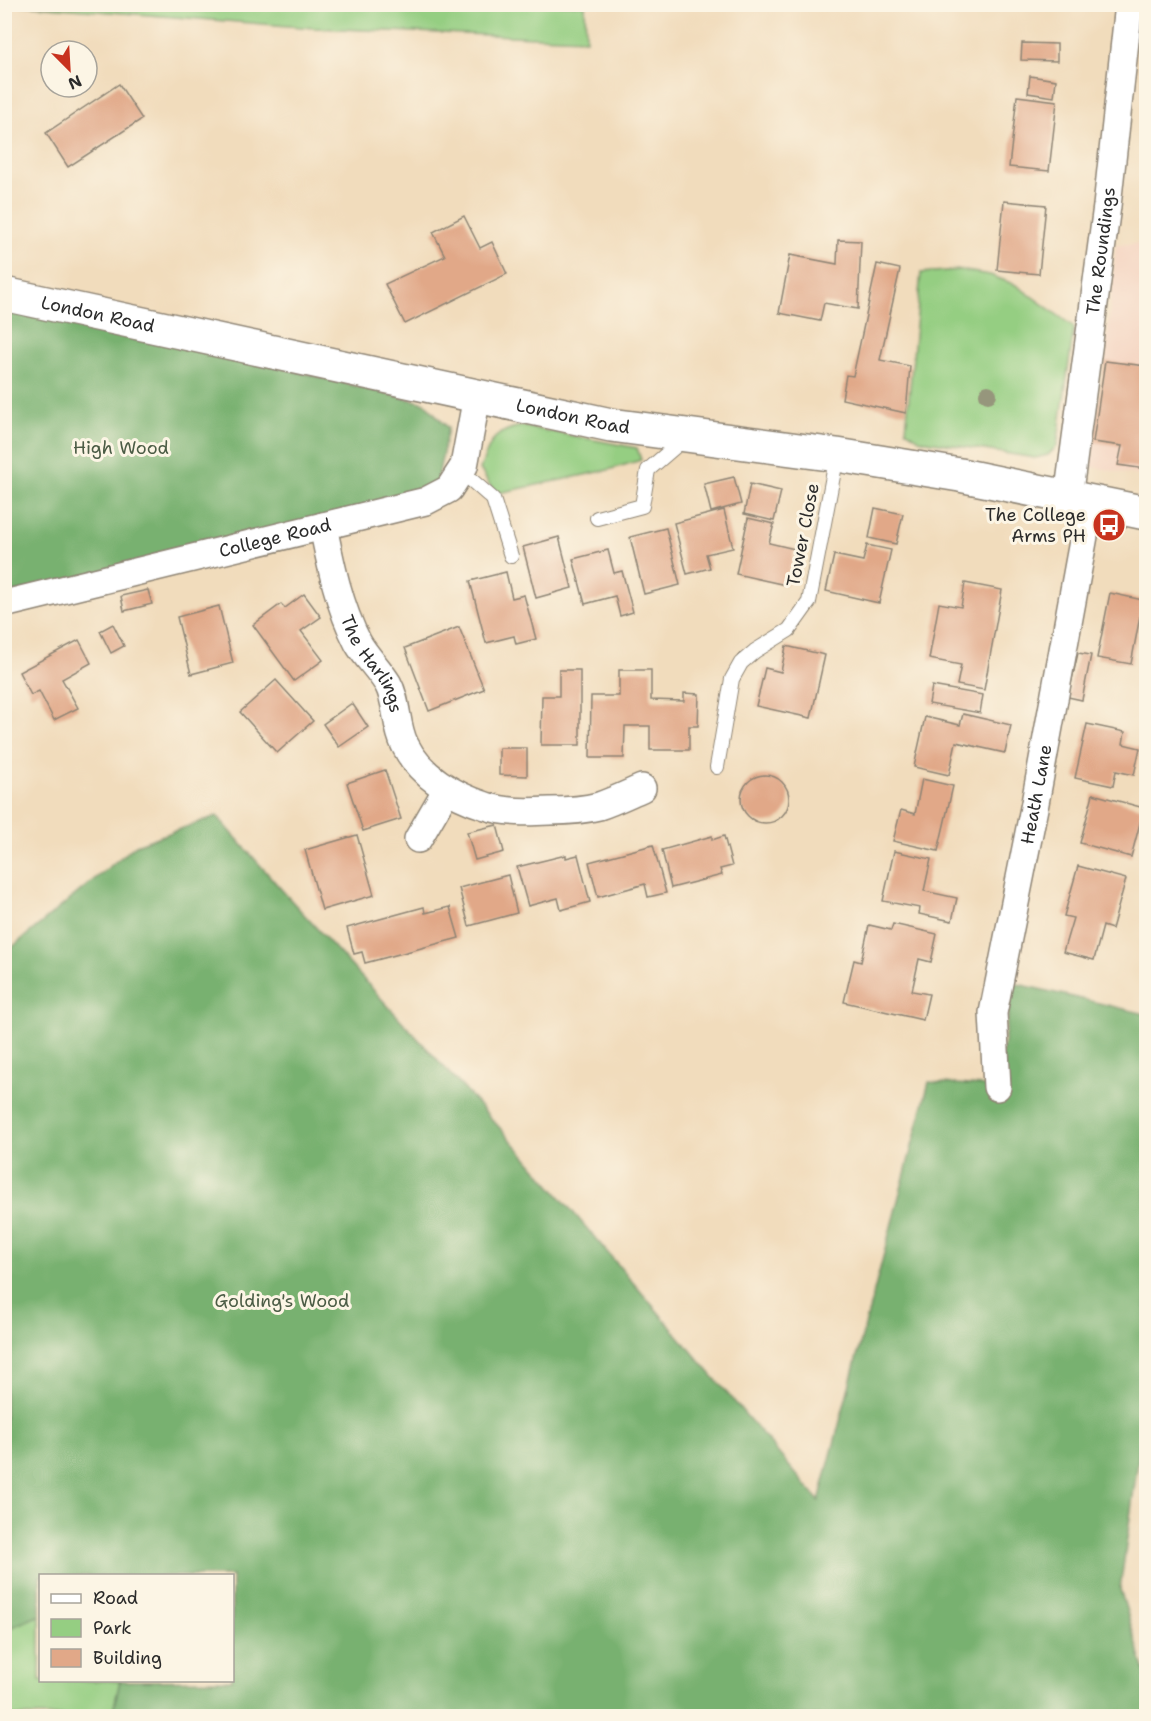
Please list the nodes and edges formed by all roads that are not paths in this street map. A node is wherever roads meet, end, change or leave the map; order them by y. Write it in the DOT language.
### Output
graph roads {
  1 [pos="1129,4"];
  2 [pos="4,294"];
  3 [pos="477,396"];
  4 [pos="688,436"];
  5 [pos="837,454"];
  6 [pos="461,471"];
  7 [pos="1079,500"];
  8 [pos="1146,513"];
  9 [pos="597,518"];
  10 [pos="323,525"];
  11 [pos="511,556"];
  12 [pos="4,604"];
  13 [pos="717,767"];
  14 [pos="642,788"];
  15 [pos="447,789"];
  16 [pos="418,839"];
  17 [pos="997,1087"];
  1 -- 7 [label="street, The Roundings"];
  2 -- 3 [label="main road, London Road"];
  3 -- 4 [label="main road, London Road"];
  3 -- 6 [label="street, College Road"];
  4 -- 5 [label="main road, London Road"];
  4 -- 9 [label="lane"];
  5 -- 7 [label="main road, London Road"];
  5 -- 13 [label="lane, Tower Close"];
  6 -- 10 [label="street, College Road"];
  6 -- 11 [label="lane"];
  7 -- 8 [label="main road, London Road"];
  7 -- 17 [label="street, Heath Lane"];
  10 -- 12 [label="street, College Road"];
  10 -- 15 [label="street, The Harlings"];
  14 -- 15 [label="street, The Harlings"];
  15 -- 16 [label="street"];
}
